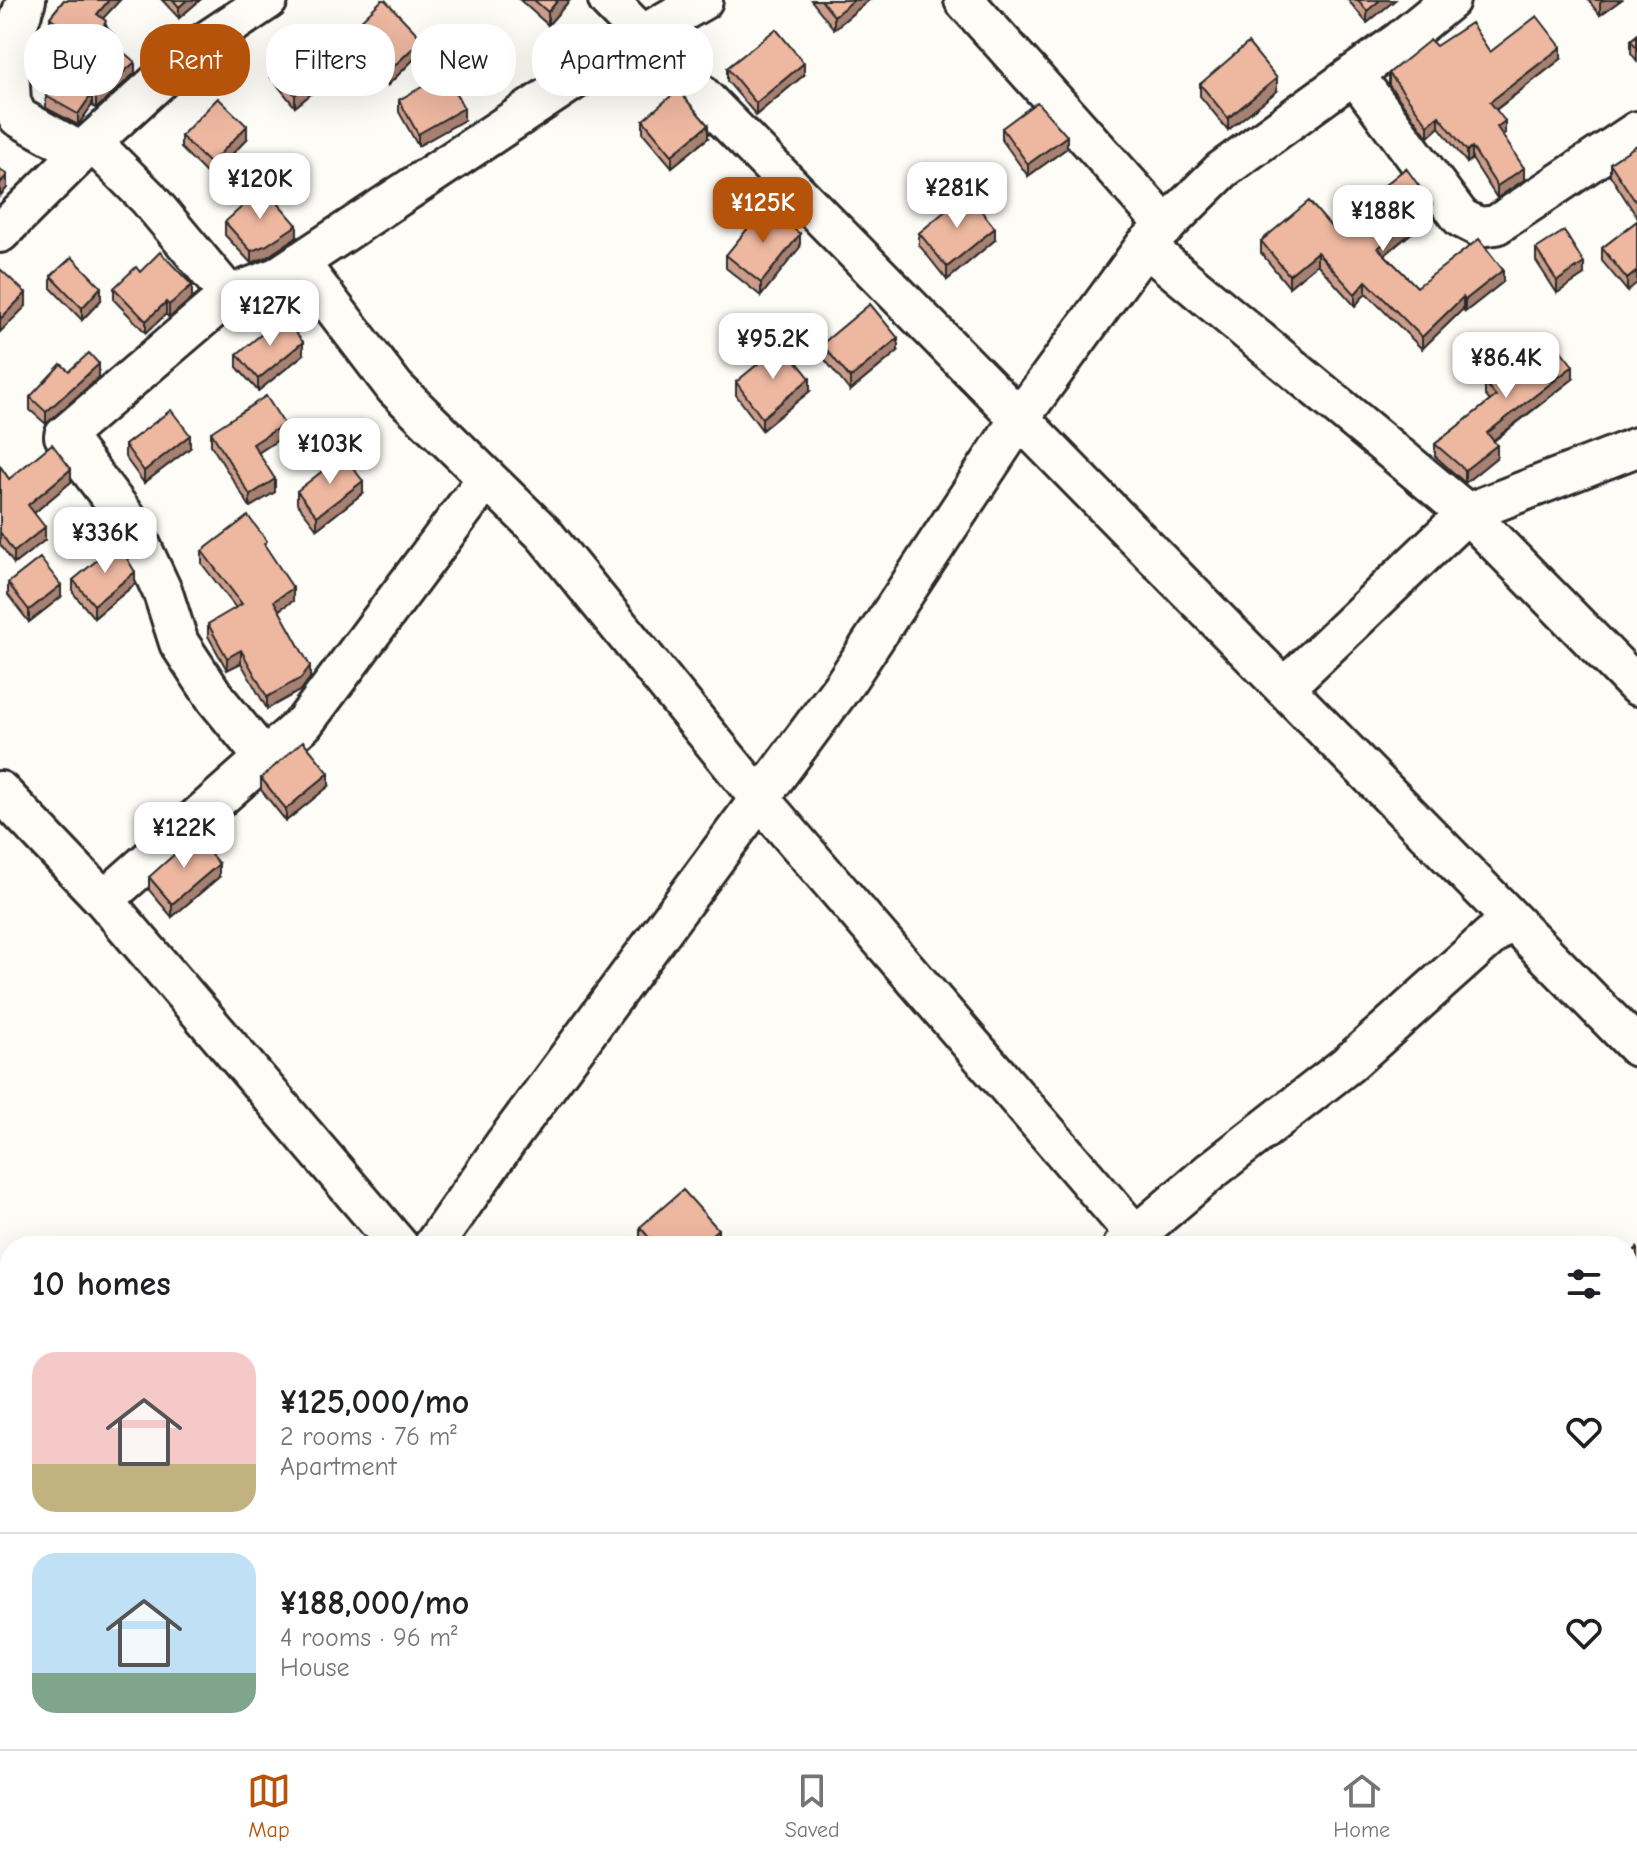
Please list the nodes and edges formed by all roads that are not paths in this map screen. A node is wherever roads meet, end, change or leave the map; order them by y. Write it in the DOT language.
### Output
graph roads {
  1 [pos="26,0"];
  2 [pos="268,0"];
  3 [pos="608,0"];
  4 [pos="703,0"];
  5 [pos="964,0"];
  6 [pos="1450,0"];
  7 [pos="631,24"];
  8 [pos="661,24"];
  9 [pos="1354,74"];
  10 [pos="550,96"];
  11 [pos="702,96"];
  12 [pos="1637,131"];
  13 [pos="87,147"];
  14 [pos="0,233"];
  15 [pos="1155,236"];
  16 [pos="299,262"];
  17 [pos="229,295"];
  18 [pos="1020,418"];
  19 [pos="1637,447"];
  20 [pos="487,478"];
  21 [pos="1467,513"];
  22 [pos="1637,686"];
  23 [pos="1285,687"];
  24 [pos="264,758"];
  25 [pos="759,798"];
  26 [pos="5,805"];
  27 [pos="104,900"];
  28 [pos="1510,919"];
  29 [pos="1637,1047"];
  30 [pos="390,1236"];
  31 [pos="440,1236"];
  32 [pos="1130,1236"];
  33 [pos="1141,1236"];
  1 -- 13 [label="street"];
  2 -- 13 [label="street"];
  3 -- 7 [label="street"];
  4 -- 8 [label="street"];
  5 -- 15 [label="street"];
  6 -- 9 [label="street"];
  9 -- 12 [label="street"];
  9 -- 15 [label="street"];
  10 -- 16 [label="street"];
  11 -- 18 [label="street"];
  13 -- 14 [label="street"];
  13 -- 17 [label="street"];
  15 -- 18 [label="street"];
  15 -- 21 [label="street"];
  16 -- 17 [label="street"];
  16 -- 20 [label="street"];
  17 -- 24 [label="street"];
  18 -- 23 [label="street"];
  18 -- 25 [label="street"];
  19 -- 21 [label="street"];
  20 -- 24 [label="street"];
  20 -- 25 [label="street"];
  21 -- 22 [label="street"];
  21 -- 23 [label="street"];
  23 -- 28 [label="street"];
  24 -- 27 [label="street"];
  25 -- 31 [label="street"];
  25 -- 32 [label="street"];
  26 -- 27 [label="street"];
  27 -- 30 [label="street"];
  28 -- 29 [label="street"];
  28 -- 33 [label="street"];
}
